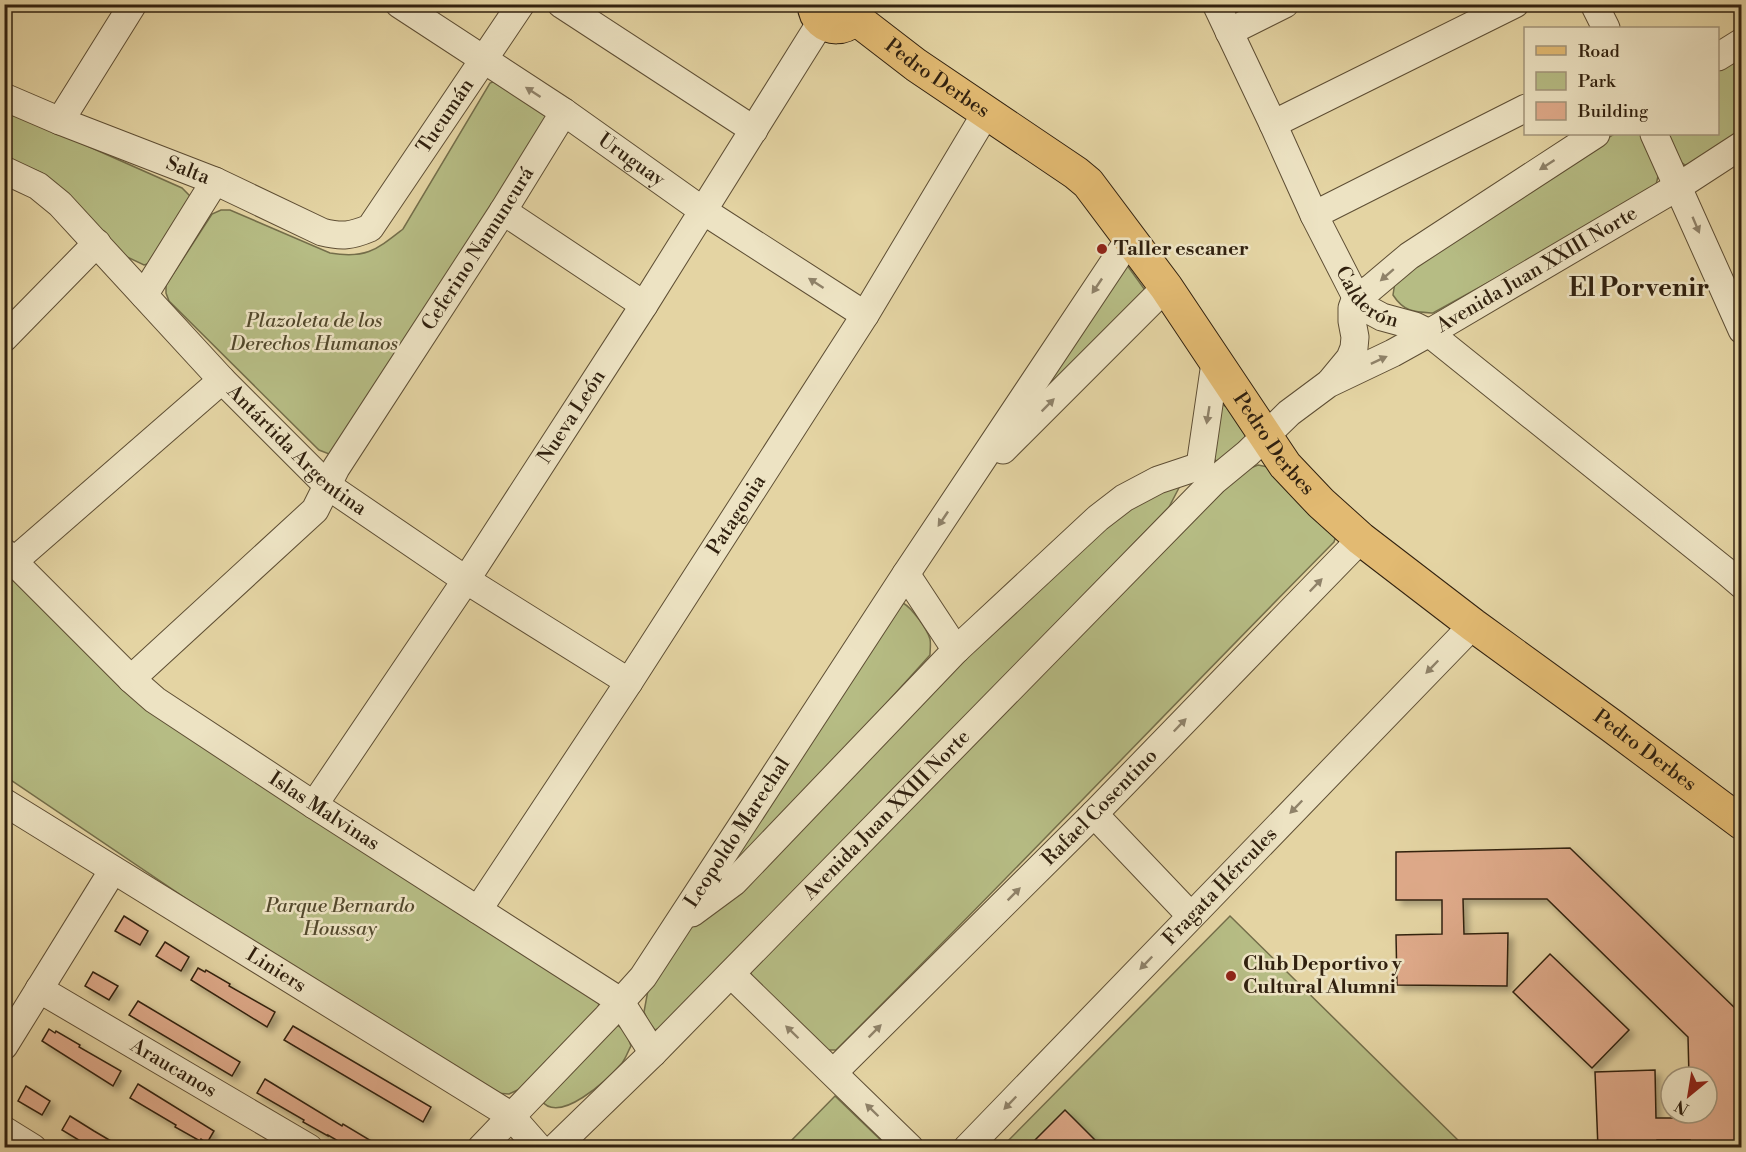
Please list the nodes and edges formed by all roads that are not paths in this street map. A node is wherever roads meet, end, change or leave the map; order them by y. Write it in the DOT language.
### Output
graph roads {
  1 [pos="134,4"];
  2 [pos="399,4"];
  3 [pos="521,4"];
  4 [pos="561,4"];
  5 [pos="1216,4"];
  6 [pos="1285,4"];
  7 [pos="1515,4"];
  8 [pos="1594,4"];
  9 [pos="857,11"];
  10 [pos="817,13"];
  11 [pos="1605,27"];
  12 [pos="1229,32"];
  13 [pos="1742,42"];
  14 [pos="1719,56"];
  15 [pos="483,59"];
  16 [pos="4,97"];
  17 [pos="1524,109"];
  18 [pos="564,112"];
  19 [pos="986,113"];
  20 [pos="60,121"];
  21 [pos="1273,124"];
  22 [pos="754,130"];
  23 [pos="1594,135"];
  24 [pos="1654,135"];
  25 [pos="1742,145"];
  26 [pos="4,170"];
  27 [pos="215,181"];
  28 [pos="1679,186"];
  29 [pos="702,210"];
  30 [pos="503,211"];
  31 [pos="1314,215"];
  32 [pos="370,228"];
  33 [pos="1130,238"];
  34 [pos="97,243"];
  35 [pos="1166,287"];
  36 [pos="144,295"];
  37 [pos="1356,297"];
  38 [pos="644,305"];
  39 [pos="865,315"];
  40 [pos="1742,330"];
  41 [pos="1429,333"];
  42 [pos="4,338"];
  43 [pos="1215,363"];
  44 [pos="222,380"];
  45 [pos="1328,384"];
  46 [pos="1265,435"];
  47 [pos="1207,474"];
  48 [pos="328,486"];
  49 [pos="962,491"];
  50 [pos="1360,539"];
  51 [pos="9,557"];
  52 [pos="906,574"];
  53 [pos="466,580"];
  54 [pos="1742,585"];
  55 [pos="1473,625"];
  56 [pos="956,650"];
  57 [pos="131,679"];
  58 [pos="629,682"];
  59 [pos="4,802"];
  60 [pos="314,805"];
  61 [pos="1094,814"];
  62 [pos="1742,823"];
  63 [pos="113,870"];
  64 [pos="478,910"];
  65 [pos="1191,916"];
  66 [pos="678,923"];
  67 [pos="731,974"];
  68 [pos="39,988"];
  69 [pos="620,1001"];
  70 [pos="4,1046"];
  71 [pos="652,1053"];
  72 [pos="834,1072"];
  73 [pos="510,1116"];
  74 [pos="4,1130"];
  75 [pos="33,1148"];
  76 [pos="309,1148"];
  77 [pos="481,1148"];
  78 [pos="539,1148"];
  79 [pos="555,1148"];
  80 [pos="910,1148"];
  81 [pos="967,1148"];
  1 -- 20 [label="street"];
  2 -- 15 [label="street, Uruguay"];
  3 -- 15 [label="street, Tucumán"];
  4 -- 22 [label="street"];
  5 -- 12 [label="street, Calderón"];
  6 -- 12 [label="street"];
  7 -- 21 [label="street"];
  8 -- 11 [label="street"];
  9 -- 10 [label="main road"];
  9 -- 19 [label="main road, Pedro Derbes"];
  10 -- 22 [label="street, Nueva León"];
  12 -- 21 [label="street, Calderón"];
  13 -- 14 [label="street"];
  18 -- 15 [label="street, Uruguay, one-way"];
  15 -- 32 [label="street, Tucumán"];
  16 -- 20 [label="street, Salta"];
  17 -- 31 [label="street"];
  18 -- 29 [label="street, Uruguay"];
  18 -- 30 [label="street, Ceferino Namuncurá"];
  19 -- 33 [label="main road, Pedro Derbes"];
  19 -- 39 [label="street, Patagonia"];
  20 -- 27 [label="street, Salta"];
  21 -- 31 [label="street, Calderón"];
  22 -- 29 [label="street, Nueva León"];
  23 -- 37 [label="street, one-way"];
  24 -- 28 [label="street"];
  25 -- 28 [label="street, Avenida Juan XXIII Norte"];
  26 -- 34 [label="street, Antártida Argentina"];
  27 -- 32 [label="street, Salta"];
  27 -- 36 [label="street"];
  28 -- 40 [label="street, one-way"];
  28 -- 41 [label="street, Avenida Juan XXIII Norte"];
  29 -- 38 [label="street, Nueva León"];
  39 -- 29 [label="street, Uruguay, one-way"];
  30 -- 38 [label="street"];
  30 -- 48 [label="street, Ceferino Namuncurá"];
  31 -- 37 [label="street, Calderón"];
  33 -- 35 [label="main road, Pedro Derbes"];
  33 -- 49 [label="street, Leopoldo Marechal, one-way"];
  34 -- 36 [label="street, Antártida Argentina"];
  34 -- 42 [label="street"];
  35 -- 43 [label="main road, Pedro Derbes"];
  49 -- 35 [label="street, Leopoldo Marechal, one-way"];
  36 -- 44 [label="street, Antártida Argentina"];
  37 -- 41 [label="street, Calderón"];
  37 -- 45 [label="street, Avenida Juan XXIII Norte"];
  38 -- 53 [label="street, Nueva León"];
  39 -- 58 [label="street, Patagonia"];
  45 -- 41 [label="street, Avenida Juan XXIII Norte, one-way"];
  41 -- 54 [label="street, Calderón"];
  43 -- 46 [label="main road, Pedro Derbes"];
  43 -- 47 [label="street, one-way"];
  44 -- 48 [label="street, Antártida Argentina"];
  44 -- 51 [label="street"];
  45 -- 46 [label="street, Avenida Juan XXIII Norte"];
  46 -- 47 [label="street, Avenida Juan XXIII Norte"];
  46 -- 50 [label="main road, Pedro Derbes"];
  47 -- 56 [label="street, Avenida Juan XXIII Norte"];
  47 -- 67 [label="street, Avenida Juan XXIII Norte"];
  48 -- 53 [label="street, Antártida Argentina"];
  48 -- 57 [label="street, Ceferino Namuncurá"];
  49 -- 52 [label="street, Leopoldo Marechal, one-way"];
  50 -- 55 [label="main road, Pedro Derbes"];
  61 -- 50 [label="street, Rafael Cosentino, one-way"];
  51 -- 57 [label="street, Islas Malvinas"];
  52 -- 56 [label="street"];
  52 -- 66 [label="street, Leopoldo Marechal"];
  53 -- 58 [label="street, Antártida Argentina"];
  53 -- 60 [label="street, Nueva León"];
  55 -- 62 [label="main road, Pedro Derbes"];
  55 -- 65 [label="street, Fragata Hércules, one-way"];
  56 -- 66 [label="street, Avenida Juan XXIII Norte"];
  57 -- 60 [label="street, Islas Malvinas"];
  58 -- 64 [label="street, Patagonia"];
  59 -- 63 [label="street, Liniers"];
  60 -- 64 [label="street, Islas Malvinas"];
  61 -- 65 [label="street"];
  72 -- 61 [label="street, Rafael Cosentino, one-way"];
  63 -- 68 [label="street"];
  63 -- 73 [label="street, Liniers"];
  64 -- 69 [label="street, Islas Malvinas"];
  65 -- 81 [label="street, Fragata Hércules, one-way"];
  66 -- 69 [label="street, Leopoldo Marechal"];
  67 -- 71 [label="street, Avenida Juan XXIII Norte"];
  72 -- 67 [label="street, one-way"];
  68 -- 70 [label="street"];
  68 -- 76 [label="street, Araucanos"];
  69 -- 71 [label="street, Islas Malvinas"];
  69 -- 73 [label="street, Leopoldo Marechal"];
  71 -- 79 [label="street, Avenida Juan XXIII Norte"];
  80 -- 72 [label="street, one-way"];
  73 -- 77 [label="street, Leopoldo Marechal"];
  73 -- 78 [label="street, Liniers"];
  74 -- 75 [label="street"];
}
